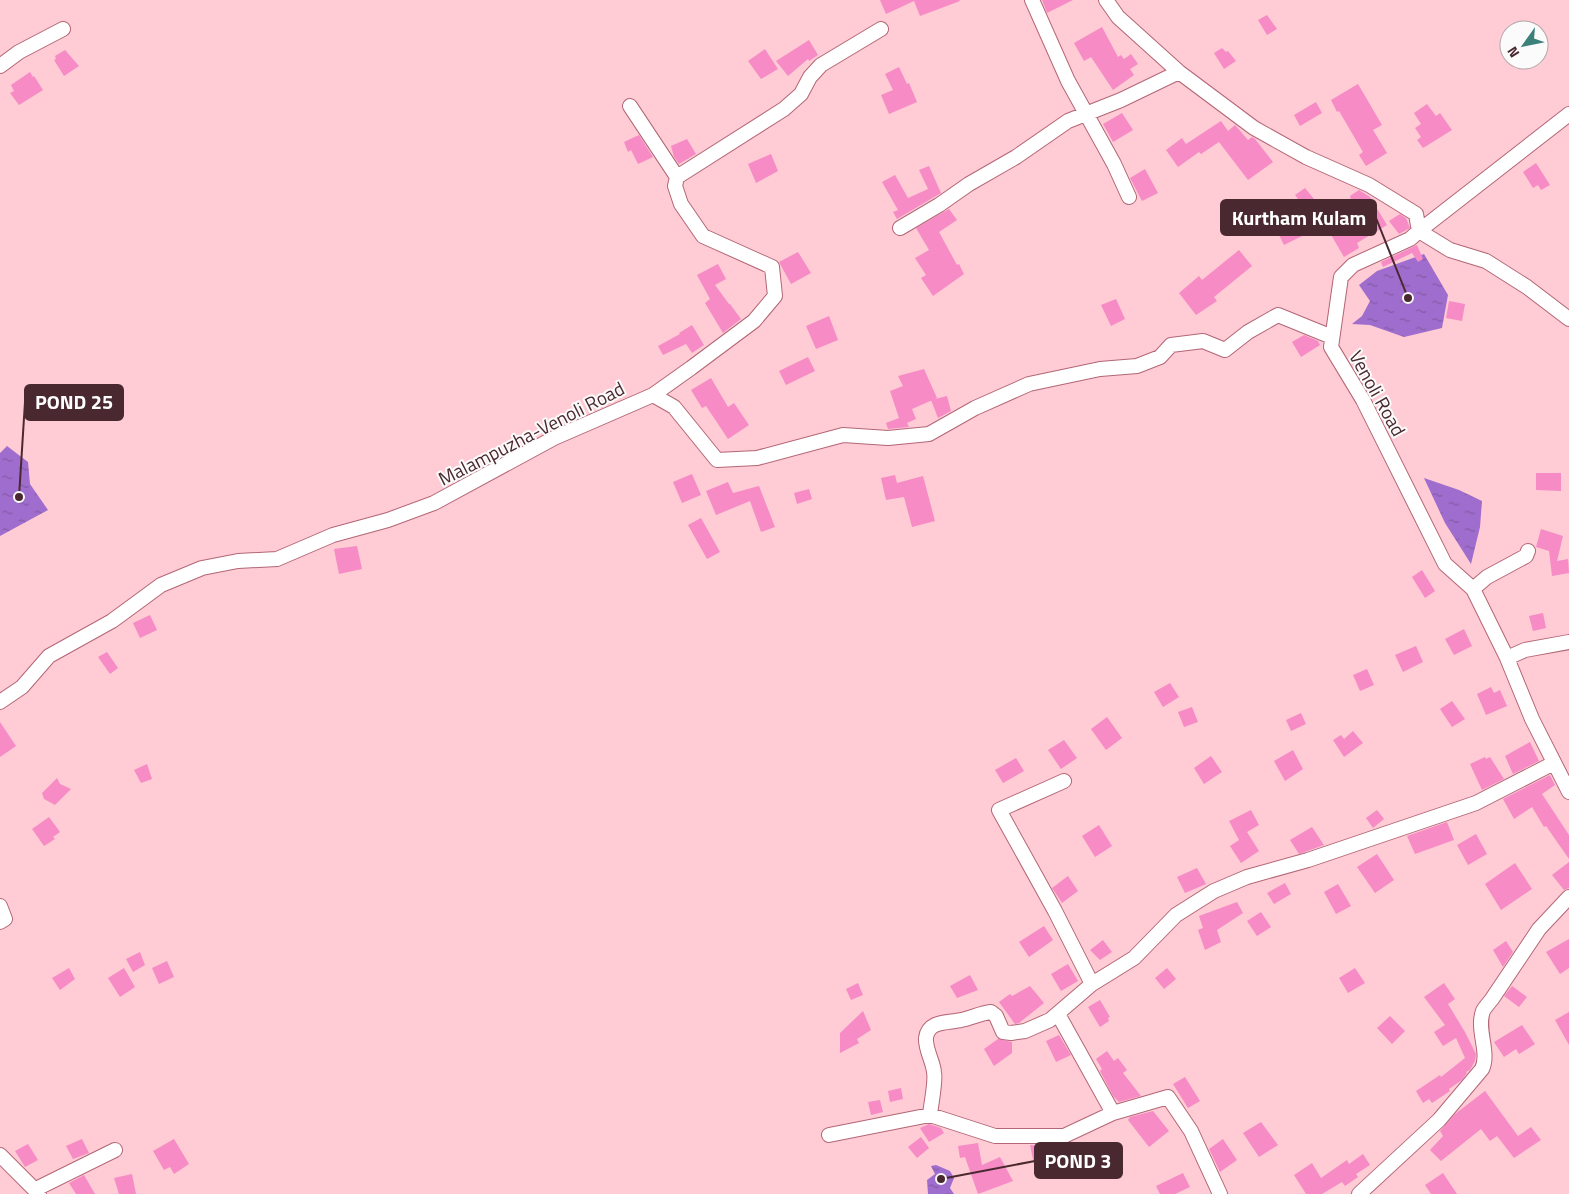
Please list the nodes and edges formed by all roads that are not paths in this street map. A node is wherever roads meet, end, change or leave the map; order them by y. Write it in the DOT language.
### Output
graph roads {
  1 [pos="1032,0"];
  2 [pos="1106,0"];
  3 [pos="63,29"];
  4 [pos="881,30"];
  5 [pos="0,66"];
  6 [pos="1179,72"];
  7 [pos="630,106"];
  8 [pos="1086,114"];
  9 [pos="1569,114"];
  10 [pos="677,177"];
  11 [pos="1129,197"];
  12 [pos="900,228"];
  13 [pos="1419,231"];
  14 [pos="1569,319"];
  15 [pos="1332,337"];
  16 [pos="653,395"];
  17 [pos="1528,551"];
  18 [pos="1473,589"];
  19 [pos="1569,642"];
  20 [pos="1507,658"];
  21 [pos="0,702"];
  22 [pos="1554,763"];
  23 [pos="1064,782"];
  24 [pos="1569,792"];
  25 [pos="1569,898"];
  26 [pos="0,906"];
  27 [pos="0,922"];
  28 [pos="1092,984"];
  29 [pos="1058,1014"];
  30 [pos="1113,1113"];
  31 [pos="930,1115"];
  32 [pos="829,1135"];
  33 [pos="115,1150"];
  34 [pos="0,1155"];
  35 [pos="1214,1191"];
  36 [pos="37,1192"];
  37 [pos="1361,1193"];
  1 -- 8 [label="street"];
  2 -- 6 [label="street"];
  3 -- 5 [label="street"];
  4 -- 10 [label="street"];
  6 -- 8 [label="street"];
  6 -- 13 [label="street"];
  7 -- 10 [label="street"];
  8 -- 11 [label="street"];
  8 -- 12 [label="street"];
  9 -- 13 [label="street, Venoli Road"];
  10 -- 16 [label="street"];
  13 -- 14 [label="street"];
  13 -- 15 [label="street, Venoli Road"];
  15 -- 16 [label="street, Malampuzha-Venoli Road"];
  15 -- 18 [label="street, Venoli Road"];
  16 -- 21 [label="street, Malampuzha-Venoli Road"];
  17 -- 18 [label="street"];
  18 -- 20 [label="street, Venoli Road"];
  19 -- 20 [label="street"];
  20 -- 22 [label="street, Venoli Road"];
  22 -- 24 [label="street, Venoli Road"];
  22 -- 28 [label="street"];
  23 -- 28 [label="street"];
  25 -- 37 [label="street"];
  26 -- 27 [label="street"];
  28 -- 29 [label="street"];
  29 -- 30 [label="street"];
  29 -- 31 [label="street"];
  30 -- 31 [label="street"];
  30 -- 35 [label="street"];
  31 -- 32 [label="street"];
  33 -- 36 [label="street"];
  34 -- 36 [label="street"];
}
